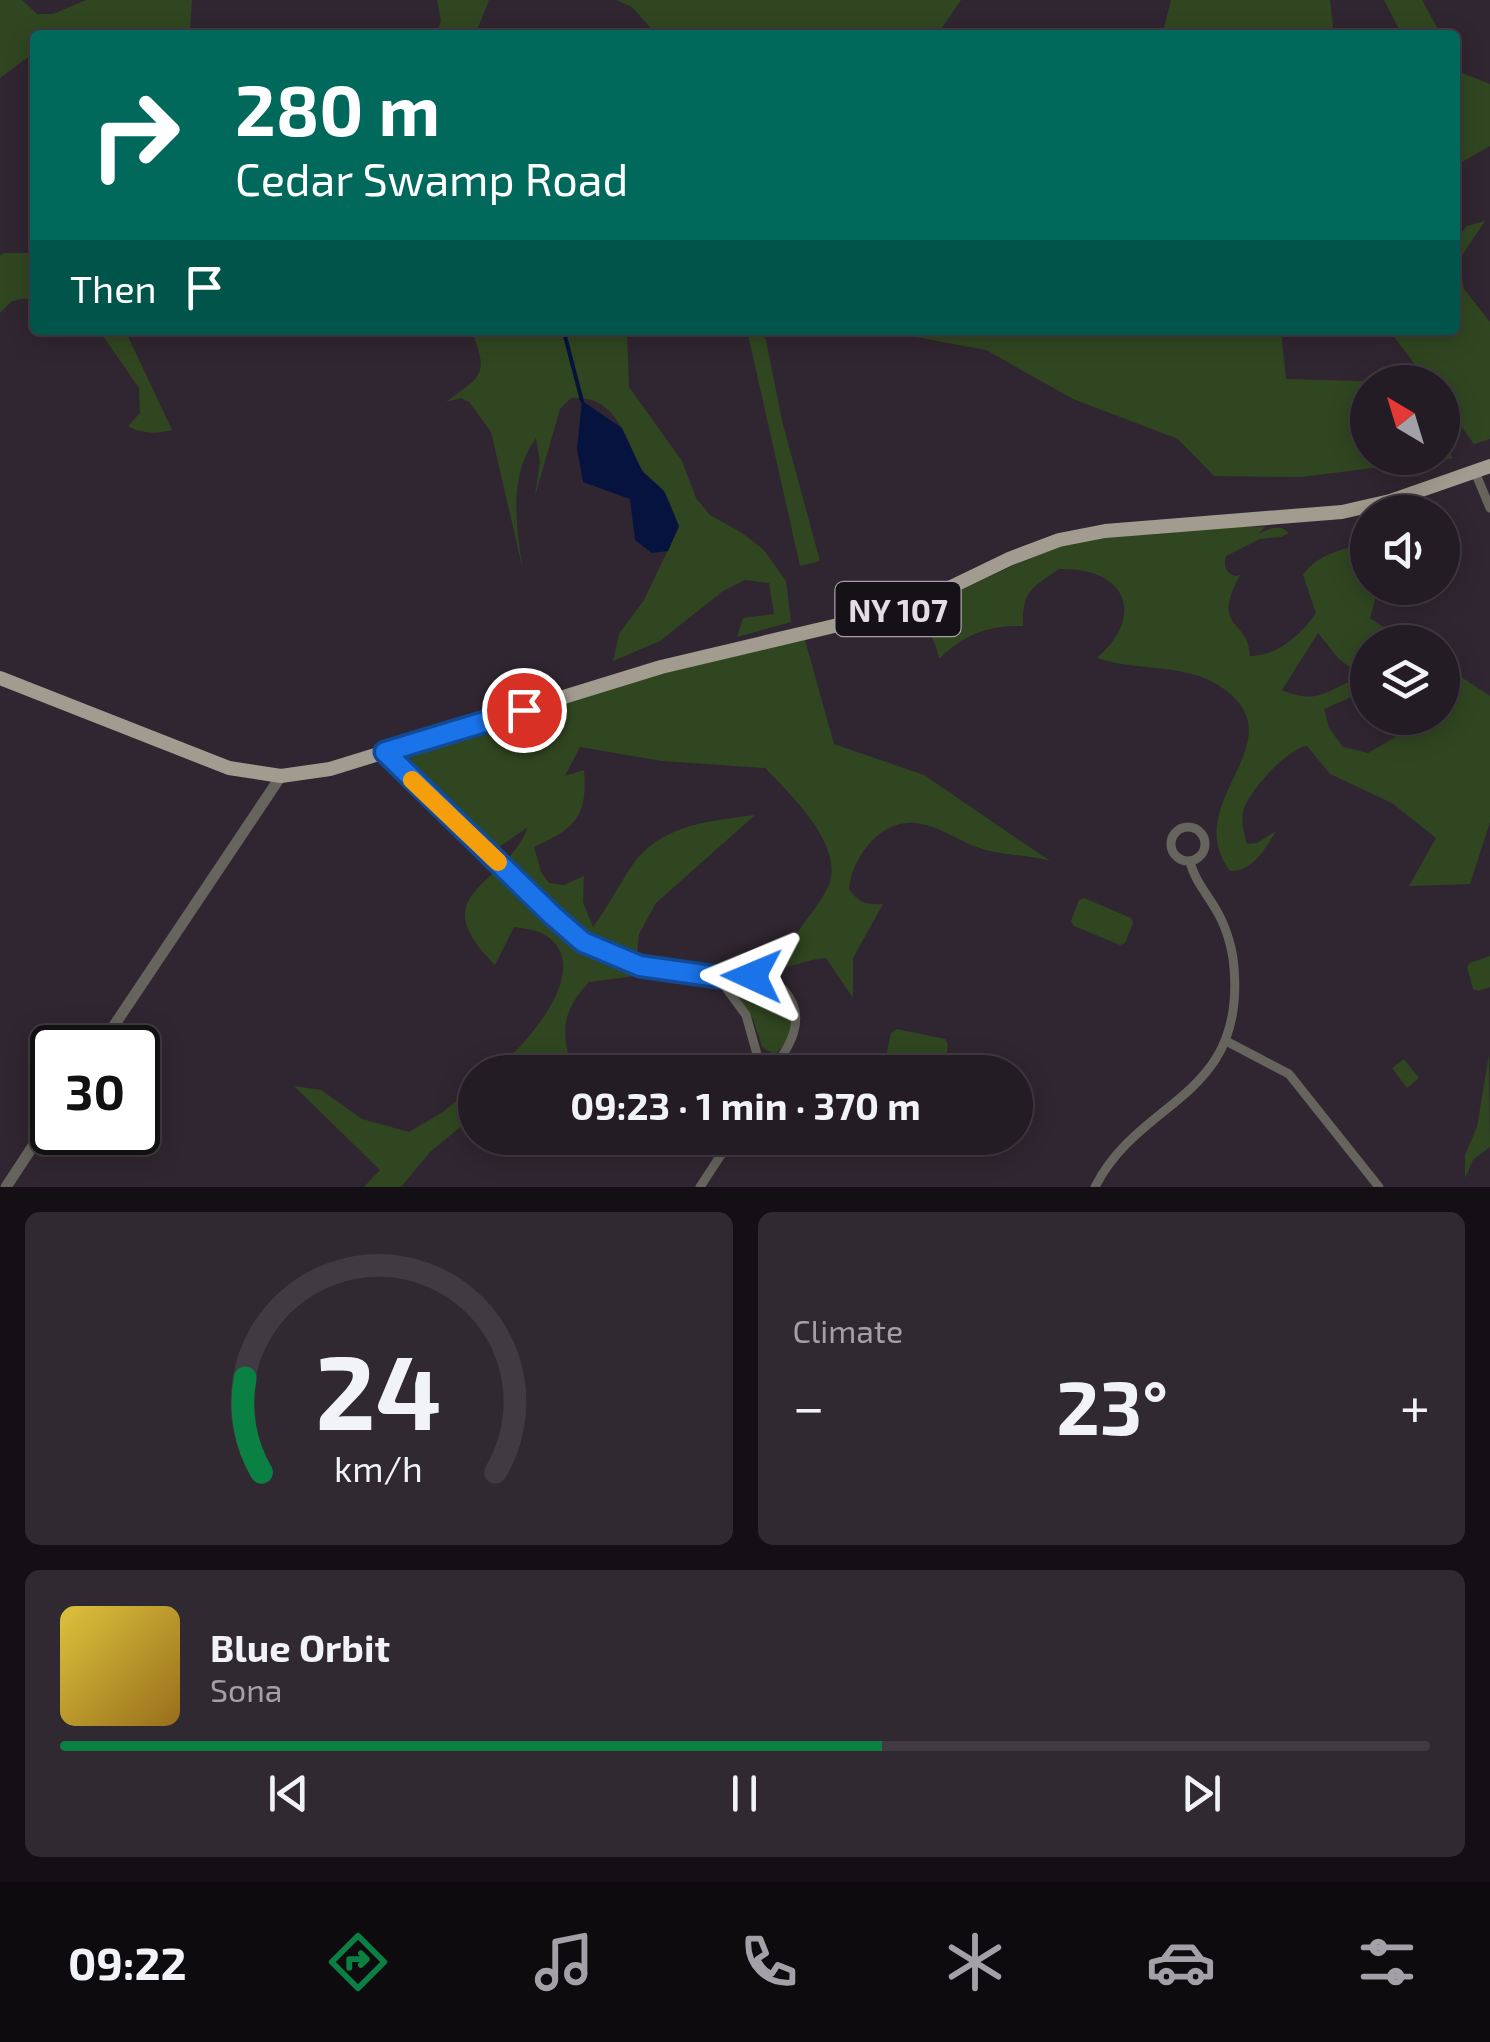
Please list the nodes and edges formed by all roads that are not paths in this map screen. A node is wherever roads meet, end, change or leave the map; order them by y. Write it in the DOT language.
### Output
graph roads {
  1 [pos="1490,466"];
  2 [pos="1475,472"];
  3 [pos="1490,508"];
  4 [pos="0,678"];
  5 [pos="385,752"];
  6 [pos="281,776"];
  7 [pos="1190,861"];
  8 [pos="718,977"];
  9 [pos="115,1025"];
  10 [pos="1226,1040"];
  11 [pos="757,1055"];
  12 [pos="782,1055"];
  13 [pos="30,1154"];
  14 [pos="721,1155"];
  15 [pos="12,1184"];
  16 [pos="700,1187"];
  17 [pos="1094,1187"];
  18 [pos="1379,1187"];
  1 -- 2 [label="main road, NY 107"];
  2 -- 3 [label="street"];
  2 -- 5 [label="main road, NY 107"];
  4 -- 6 [label="main road, NY 107"];
  5 -- 6 [label="main road, NY 107"];
  5 -- 8 [label="street"];
  6 -- 9 [label="street"];
  7 -- 10 [label="street"];
  8 -- 11 [label="street"];
  8 -- 12 [label="street"];
  10 -- 17 [label="street"];
  10 -- 18 [label="street"];
  13 -- 15 [label="street"];
  14 -- 16 [label="street"];
}
